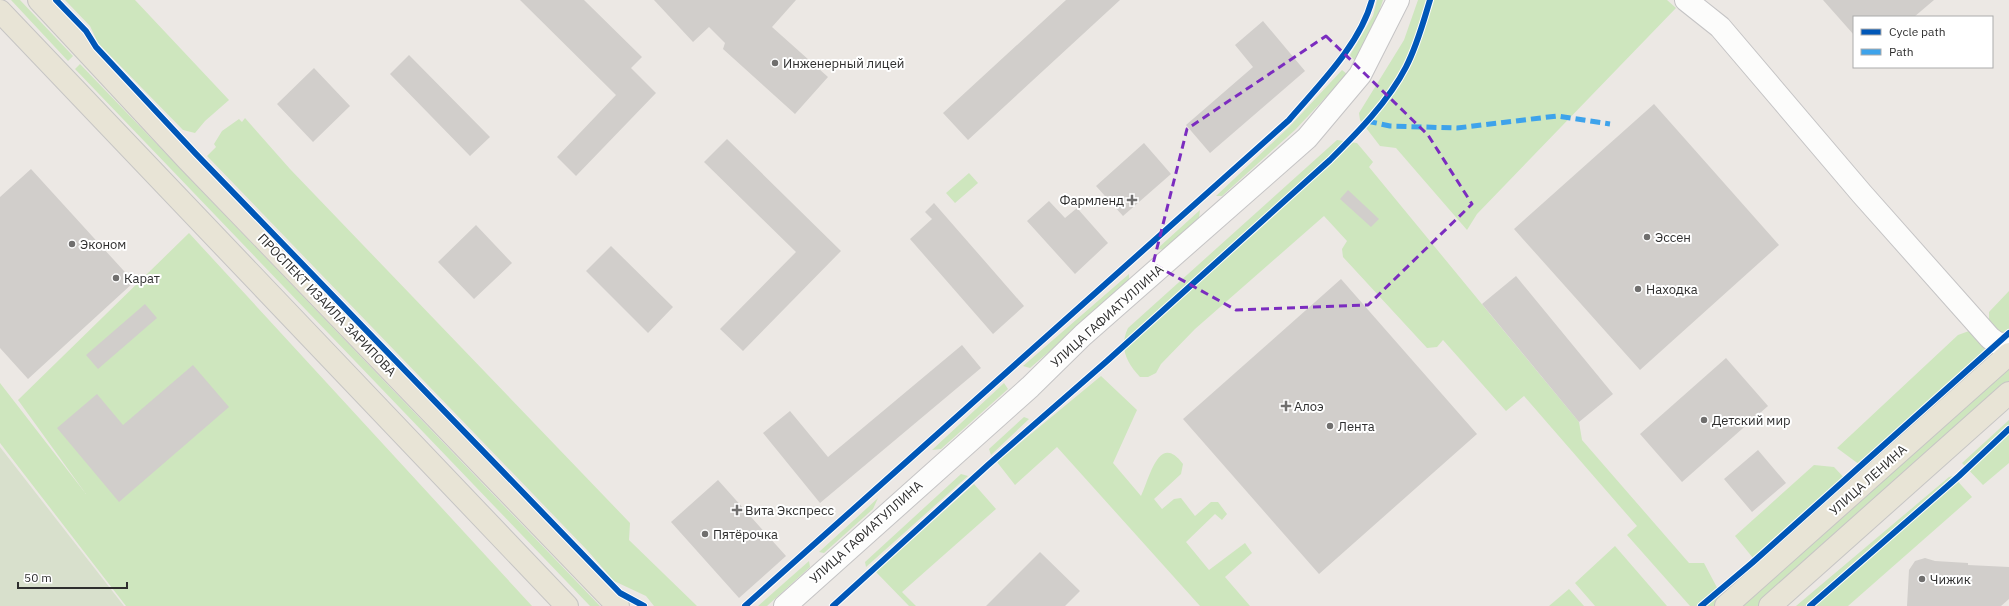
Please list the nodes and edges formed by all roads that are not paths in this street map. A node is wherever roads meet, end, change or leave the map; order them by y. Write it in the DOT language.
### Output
graph roads {
  1 [pos="39,0"];
  2 [pos="1398,0"];
  3 [pos="1686,0"];
  4 [pos="0,11"];
  5 [pos="1999,341"];
  6 [pos="2009,354"];
  7 [pos="1991,369"];
  8 [pos="2009,393"];
  9 [pos="567,606"];
  10 [pos="618,606"];
  11 [pos="785,606"];
  12 [pos="1726,606"];
  13 [pos="1770,606"];
  1 -- 10 [label="main road, ПРОСПЕКТ ИЗАИЛА ЗАРИПОВА"];
  2 -- 11 [label="street, УЛИЦА ГАФИАТУЛЛИНА"];
  3 -- 5 [label="street"];
  4 -- 9 [label="main road"];
  5 -- 7 [label="street"];
  6 -- 7 [label="main road, УЛИЦА ЛЕНИНА"];
  7 -- 12 [label="main road, УЛИЦА ЛЕНИНА"];
  8 -- 13 [label="main road"];
}
